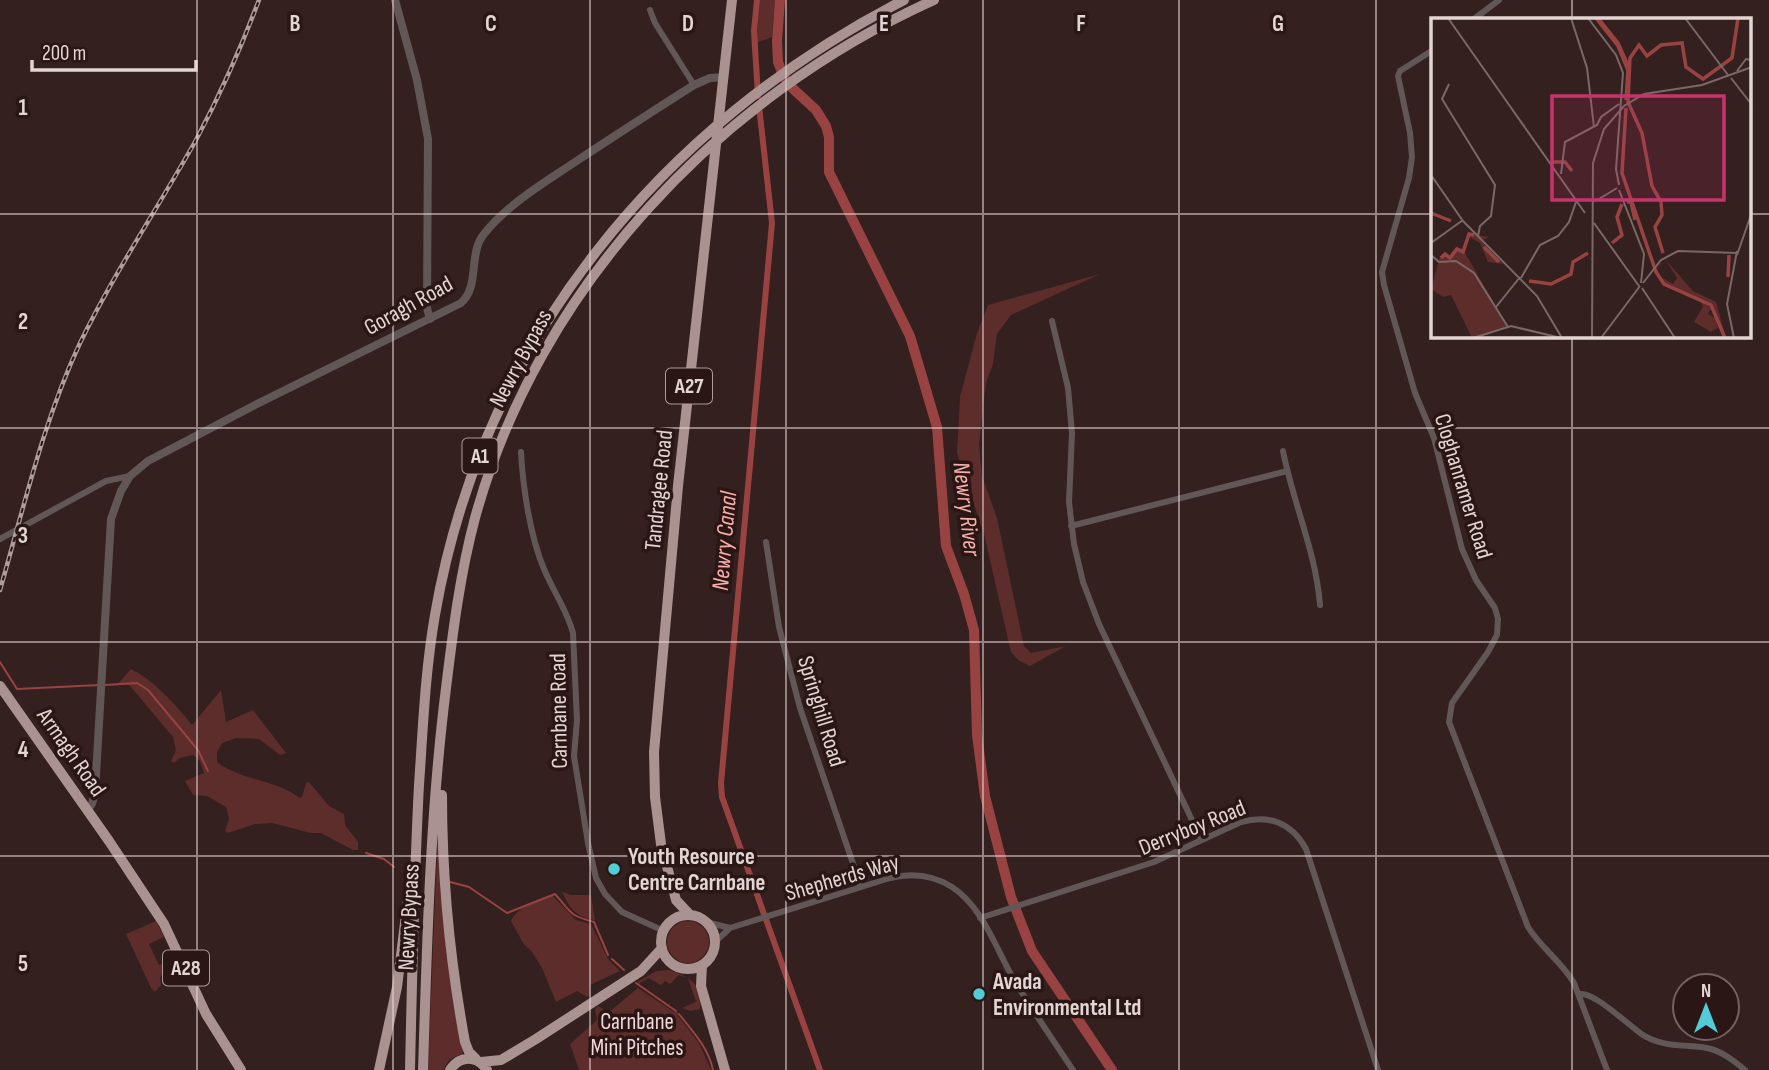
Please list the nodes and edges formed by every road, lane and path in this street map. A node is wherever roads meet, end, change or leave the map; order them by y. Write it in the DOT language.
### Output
graph roads {
  1 [pos="395,0"];
  2 [pos="732,0"];
  3 [pos="904,0"];
  4 [pos="934,0"];
  5 [pos="1499,0"];
  6 [pos="650,10"];
  7 [pos="1475,18"];
  8 [pos="1431,51"];
  9 [pos="817,57"];
  10 [pos="724,77"];
  11 [pos="694,85"];
  12 [pos="430,318"];
  13 [pos="1052,321"];
  14 [pos="1283,451"];
  15 [pos="521,452"];
  16 [pos="513,461"];
  17 [pos="522,461"];
  18 [pos="1287,471"];
  19 [pos="130,476"];
  20 [pos="1072,526"];
  21 [pos="0,539"];
  22 [pos="766,542"];
  23 [pos="1320,605"];
  24 [pos="0,686"];
  25 [pos="442,719"];
  26 [pos="87,810"];
  27 [pos="417,824"];
  28 [pos="1202,839"];
  29 [pos="861,887"];
  30 [pos="676,900"];
  31 [pos="690,915"];
  32 [pos="980,919"];
  33 [pos="706,922"];
  34 [pos="666,928"];
  35 [pos="730,928"];
  36 [pos="715,942"];
  37 [pos="662,948"];
  38 [pos="676,965"];
  39 [pos="702,965"];
  40 [pos="689,969"];
  41 [pos="641,971"];
  42 [pos="701,986"];
  43 [pos="1580,994"];
  44 [pos="500,1060"];
  45 [pos="482,1064"];
  46 [pos="241,1070"];
  47 [pos="379,1070"];
  48 [pos="410,1070"];
  49 [pos="423,1070"];
  50 [pos="450,1070"];
  51 [pos="493,1070"];
  52 [pos="725,1070"];
  53 [pos="1073,1070"];
  54 [pos="1378,1070"];
  55 [pos="1607,1070"];
  56 [pos="1745,1070"];
  1 -- 12 [label="street"];
  2 -- 10 [label="highway, Tandragee Road / A27"];
  3 -- 9 [label="highway, Newry Bypass / A1"];
  4 -- 9 [label="highway, Newry Bypass / A1"];
  5 -- 7 [label="street"];
  6 -- 11 [label="street"];
  8 -- 43 [label="street, Cloghanramer Road"];
  9 -- 25 [label="highway, Newry Bypass / A1"];
  9 -- 27 [label="highway, Newry Bypass / A1"];
  10 -- 11 [label="street, Goragh Road"];
  10 -- 30 [label="highway, Tandragee Road / A27"];
  11 -- 12 [label="street, Goragh Road"];
  12 -- 19 [label="street, Goragh Road"];
  13 -- 20 [label="street"];
  14 -- 18 [label="street"];
  15 -- 17 [label="street, Carnbane Road"];
  16 -- 17 [label="street"];
  17 -- 34 [label="street, Carnbane Road"];
  18 -- 20 [label="street"];
  18 -- 23 [label="street"];
  19 -- 21 [label="street, Goragh Road"];
  19 -- 26 [label="street, Goragh Road"];
  20 -- 28 [label="street"];
  22 -- 29 [label="street, Springhill Road"];
  24 -- 26 [label="highway, Armagh Road / A28"];
  25 -- 45 [label="highway"];
  25 -- 49 [label="highway, Newry Bypass / A1"];
  26 -- 46 [label="highway, Armagh Road / A28"];
  27 -- 47 [label="highway"];
  27 -- 48 [label="highway, Newry Bypass / A1"];
  28 -- 32 [label="street, Derryboy Road"];
  28 -- 54 [label="street, Derryboy Road"];
  29 -- 32 [label="street, Shepherds Way"];
  29 -- 35 [label="street, Shepherds Way"];
  30 -- 31 [label="highway, Tandragee Road / A27"];
  30 -- 34 [label="highway"];
  31 -- 33 [label="highway, A27"];
  31 -- 34 [label="highway"];
  32 -- 53 [label="street, Shepherds Way"];
  33 -- 35 [label="street"];
  33 -- 36 [label="highway"];
  34 -- 37 [label="highway"];
  35 -- 36 [label="street, Shepherds Way"];
  36 -- 39 [label="highway"];
  37 -- 38 [label="highway"];
  37 -- 41 [label="highway"];
  38 -- 40 [label="highway"];
  38 -- 41 [label="highway"];
  39 -- 40 [label="highway"];
  39 -- 42 [label="highway"];
  40 -- 42 [label="highway"];
  41 -- 44 [label="highway"];
  42 -- 52 [label="highway"];
  43 -- 55 [label="street, Cloghanramer Road"];
  43 -- 56 [label="street"];
  44 -- 45 [label="highway"];
  44 -- 51 [label="highway"];
  45 -- 50 [label="highway"];
}
